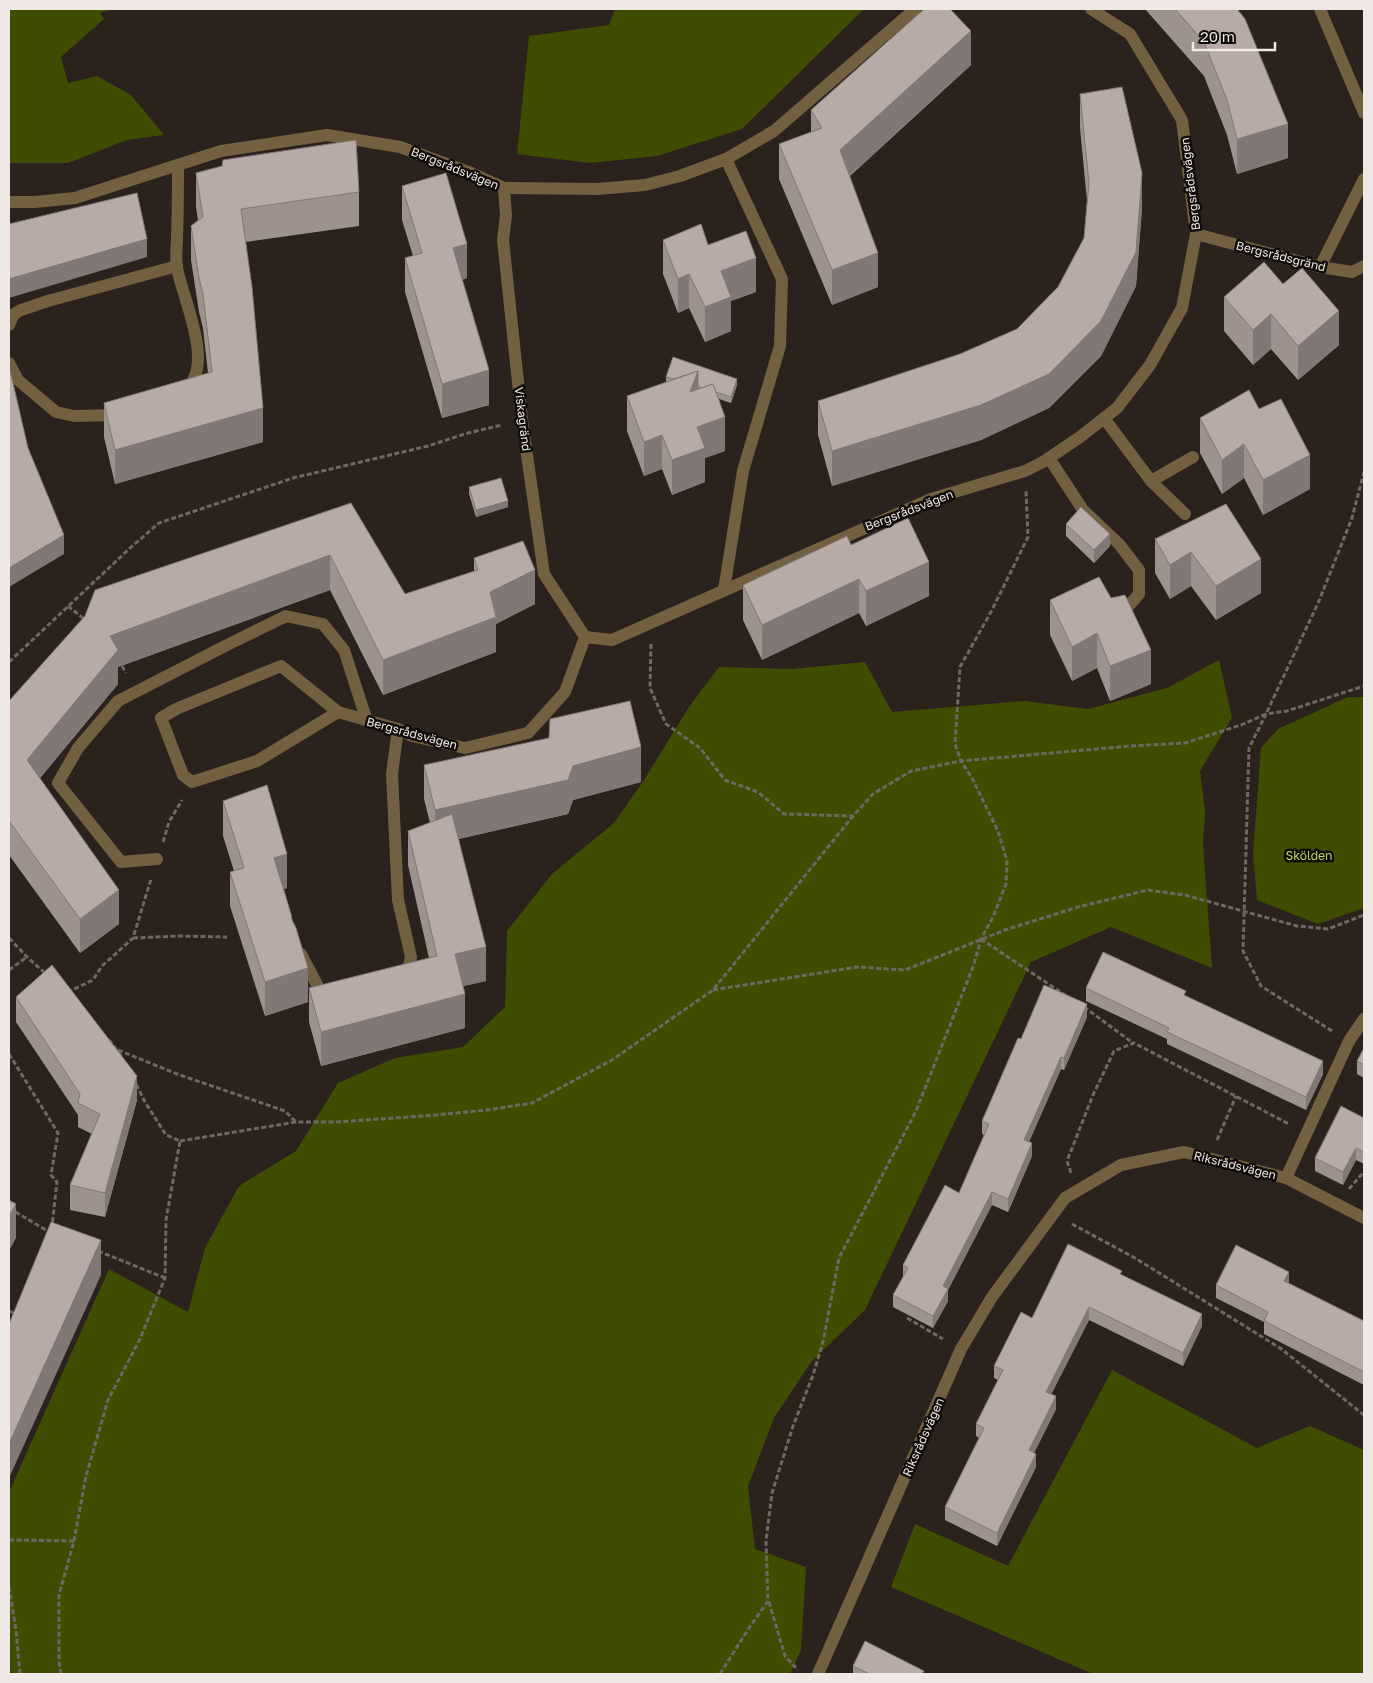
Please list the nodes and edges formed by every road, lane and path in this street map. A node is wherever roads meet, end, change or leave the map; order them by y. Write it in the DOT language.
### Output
graph roads {
  1 [pos="915,9"];
  2 [pos="1090,9"];
  3 [pos="1320,9"];
  4 [pos="1364,113"];
  5 [pos="726,159"];
  6 [pos="178,165"];
  7 [pos="1364,179"];
  8 [pos="504,188"];
  9 [pos="9,202"];
  10 [pos="1196,234"];
  11 [pos="177,266"];
  12 [pos="1364,266"];
  13 [pos="1320,267"];
  14 [pos="9,325"];
  15 [pos="9,363"];
  16 [pos="176,395"];
  17 [pos="135,412"];
  18 [pos="1104,418"];
  19 [pos="522,420"];
  20 [pos="1193,457"];
  21 [pos="1049,458"];
  22 [pos="1025,471"];
  23 [pos="1364,472"];
  24 [pos="1151,481"];
  25 [pos="1185,514"];
  26 [pos="724,590"];
  27 [pos="68,606"];
  28 [pos="670,614"];
  29 [pos="1117,620"];
  30 [pos="88,624"];
  31 [pos="585,637"];
  32 [pos="9,662"];
  33 [pos="1364,686"];
  34 [pos="338,712"];
  35 [pos="1266,714"];
  36 [pos="367,722"];
  37 [pos="398,730"];
  38 [pos="961,760"];
  39 [pos="192,782"];
  40 [pos="853,816"];
  41 [pos="157,859"];
  42 [pos="1244,911"];
  43 [pos="1364,915"];
  44 [pos="227,937"];
  45 [pos="9,938"];
  46 [pos="134,938"];
  47 [pos="980,939"];
  48 [pos="299,951"];
  49 [pos="27,957"];
  50 [pos="9,970"];
  51 [pos="47,976"];
  52 [pos="388,982"];
  53 [pos="61,988"];
  54 [pos="713,990"];
  55 [pos="68,994"];
  56 [pos="333,997"];
  57 [pos="74,1000"];
  58 [pos="1076,1002"];
  59 [pos="1083,1007"];
  60 [pos="1364,1019"];
  61 [pos="105,1035"];
  62 [pos="1349,1041"];
  63 [pos="1134,1044"];
  64 [pos="118,1050"];
  65 [pos="9,1054"];
  66 [pos="123,1058"];
  67 [pos="132,1074"];
  68 [pos="1236,1096"];
  69 [pos="296,1122"];
  70 [pos="1308,1134"];
  71 [pos="180,1141"];
  72 [pos="1210,1159"];
  73 [pos="1286,1178"];
  74 [pos="1076,1191"];
  75 [pos="9,1208"];
  76 [pos="1054,1214"];
  77 [pos="1364,1218"];
  78 [pos="51,1233"];
  79 [pos="50,1240"];
  80 [pos="95,1250"];
  81 [pos="165,1278"];
  82 [pos="21,1309"];
  83 [pos="9,1311"];
  84 [pos="16,1315"];
  85 [pos="906,1318"];
  86 [pos="14,1322"];
  87 [pos="961,1349"];
  88 [pos="1364,1415"];
  89 [pos="9,1540"];
  90 [pos="74,1541"];
  91 [pos="9,1587"];
  92 [pos="768,1601"];
  93 [pos="801,1671"];
  94 [pos="20,1674"];
  95 [pos="61,1674"];
  96 [pos="720,1674"];
  97 [pos="818,1674"];
  1 -- 5 [label="street, Bergsrådsvägen"];
  2 -- 10 [label="street, Bergsrådsvägen"];
  3 -- 4 [label="street"];
  5 -- 8 [label="street, Bergsrådsvägen"];
  5 -- 26 [label="street"];
  6 -- 8 [label="street, Bergsrådsvägen"];
  6 -- 9 [label="street, Bergsrådsvägen"];
  6 -- 11 [label="street"];
  7 -- 13 [label="street"];
  8 -- 19 [label="street, Viskagränd"];
  10 -- 13 [label="street, Bergsrådsgränd"];
  10 -- 18 [label="street, Bergsrådsvägen"];
  11 -- 14 [label="street"];
  11 -- 16 [label="street"];
  12 -- 13 [label="street, Bergsrådsgränd"];
  15 -- 17 [label="street"];
  18 -- 21 [label="street, Bergsrådsvägen"];
  18 -- 24 [label="street"];
  19 -- 27 [label="path"];
  19 -- 31 [label="street, Viskagränd"];
  20 -- 24 [label="street"];
  21 -- 22 [label="street, Bergsrådsvägen"];
  21 -- 29 [label="street"];
  22 -- 26 [label="street, Bergsrådsvägen"];
  22 -- 38 [label="path"];
  23 -- 35 [label="path"];
  24 -- 25 [label="street"];
  26 -- 28 [label="street, Bergsrådsvägen"];
  27 -- 30 [label="path"];
  27 -- 32 [label="path"];
  28 -- 31 [label="street, Bergsrådsvägen"];
  28 -- 40 [label="path"];
  31 -- 37 [label="street, Bergsrådsvägen"];
  33 -- 35 [label="path"];
  34 -- 36 [label="street, Bergsrådsvägen"];
  34 -- 39 [label="street"];
  34 -- 39 [label="street, Bergsrådsvägen"];
  35 -- 38 [label="path"];
  35 -- 42 [label="path"];
  36 -- 37 [label="street, Bergsrådsvägen"];
  36 -- 41 [label="street"];
  37 -- 52 [label="street"];
  38 -- 40 [label="path"];
  38 -- 47 [label="path"];
  39 -- 41 [label="path"];
  40 -- 54 [label="path"];
  41 -- 46 [label="path"];
  42 -- 43 [label="path"];
  42 -- 47 [label="path"];
  42 -- 62 [label="path"];
  44 -- 46 [label="path"];
  45 -- 49 [label="path"];
  46 -- 55 [label="path"];
  47 -- 54 [label="path"];
  47 -- 58 [label="path"];
  47 -- 92 [label="path"];
  48 -- 56 [label="street"];
  49 -- 50 [label="path"];
  49 -- 51 [label="path"];
  53 -- 55 [label="path"];
  54 -- 69 [label="path"];
  55 -- 57 [label="path"];
  59 -- 63 [label="path"];
  60 -- 62 [label="street"];
  61 -- 64 [label="path"];
  62 -- 70 [label="street"];
  63 -- 68 [label="path"];
  63 -- 74 [label="path"];
  64 -- 66 [label="path"];
  64 -- 69 [label="path"];
  65 -- 78 [label="path"];
  67 -- 71 [label="path"];
  68 -- 70 [label="path"];
  68 -- 72 [label="path"];
  69 -- 71 [label="path"];
  70 -- 73 [label="street"];
  71 -- 81 [label="path"];
  72 -- 73 [label="street, Riksrådsvägen"];
  72 -- 74 [label="street, Riksrådsvägen"];
  73 -- 77 [label="street, Riksrådsvägen"];
  74 -- 76 [label="street, Riksrådsvägen"];
  75 -- 78 [label="path"];
  76 -- 87 [label="street, Riksrådsvägen"];
  76 -- 88 [label="path"];
  78 -- 79 [label="path"];
  80 -- 81 [label="path"];
  81 -- 90 [label="path"];
  82 -- 84 [label="path"];
  83 -- 84 [label="path"];
  84 -- 86 [label="path"];
  85 -- 87 [label="path"];
  87 -- 97 [label="street, Riksrådsvägen"];
  89 -- 90 [label="path"];
  90 -- 95 [label="path"];
  91 -- 94 [label="path"];
  92 -- 93 [label="path"];
  92 -- 96 [label="path"];
}
